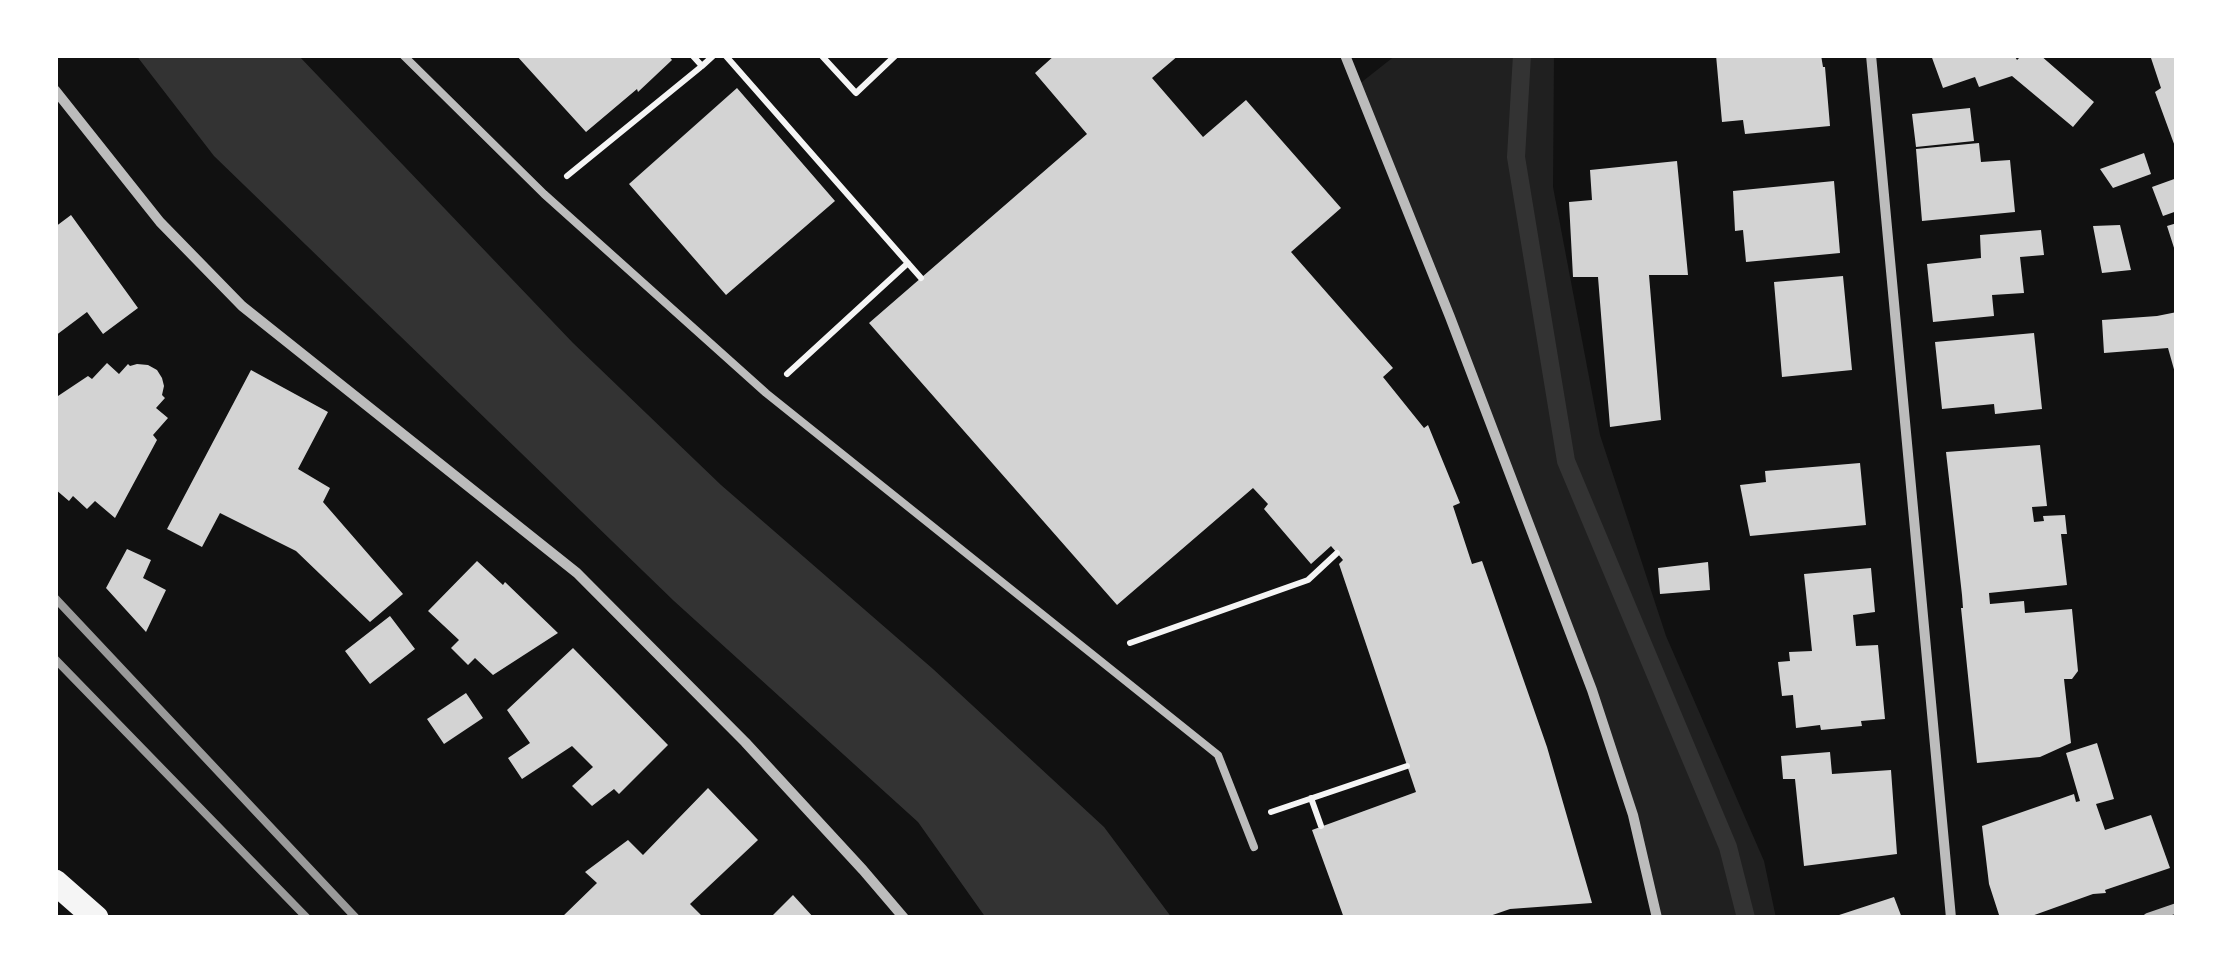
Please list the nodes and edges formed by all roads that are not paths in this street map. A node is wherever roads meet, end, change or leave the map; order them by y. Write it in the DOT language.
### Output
graph roads {
  1 [pos="402,55"];
  2 [pos="1344,55"];
  3 [pos="1871,55"];
  4 [pos="55,90"];
  5 [pos="1254,847"];
  6 [pos="55,882"];
  7 [pos="2177,908"];
  8 [pos="96,918"];
  9 [pos="904,918"];
  10 [pos="1656,918"];
  11 [pos="1952,918"];
  12 [pos="2148,918"];
  1 -- 5 [label="lane"];
  2 -- 10 [label="street"];
  3 -- 11 [label="street"];
  4 -- 9 [label="street"];
  6 -- 8 [label="main road"];
  7 -- 12 [label="street"];
}
